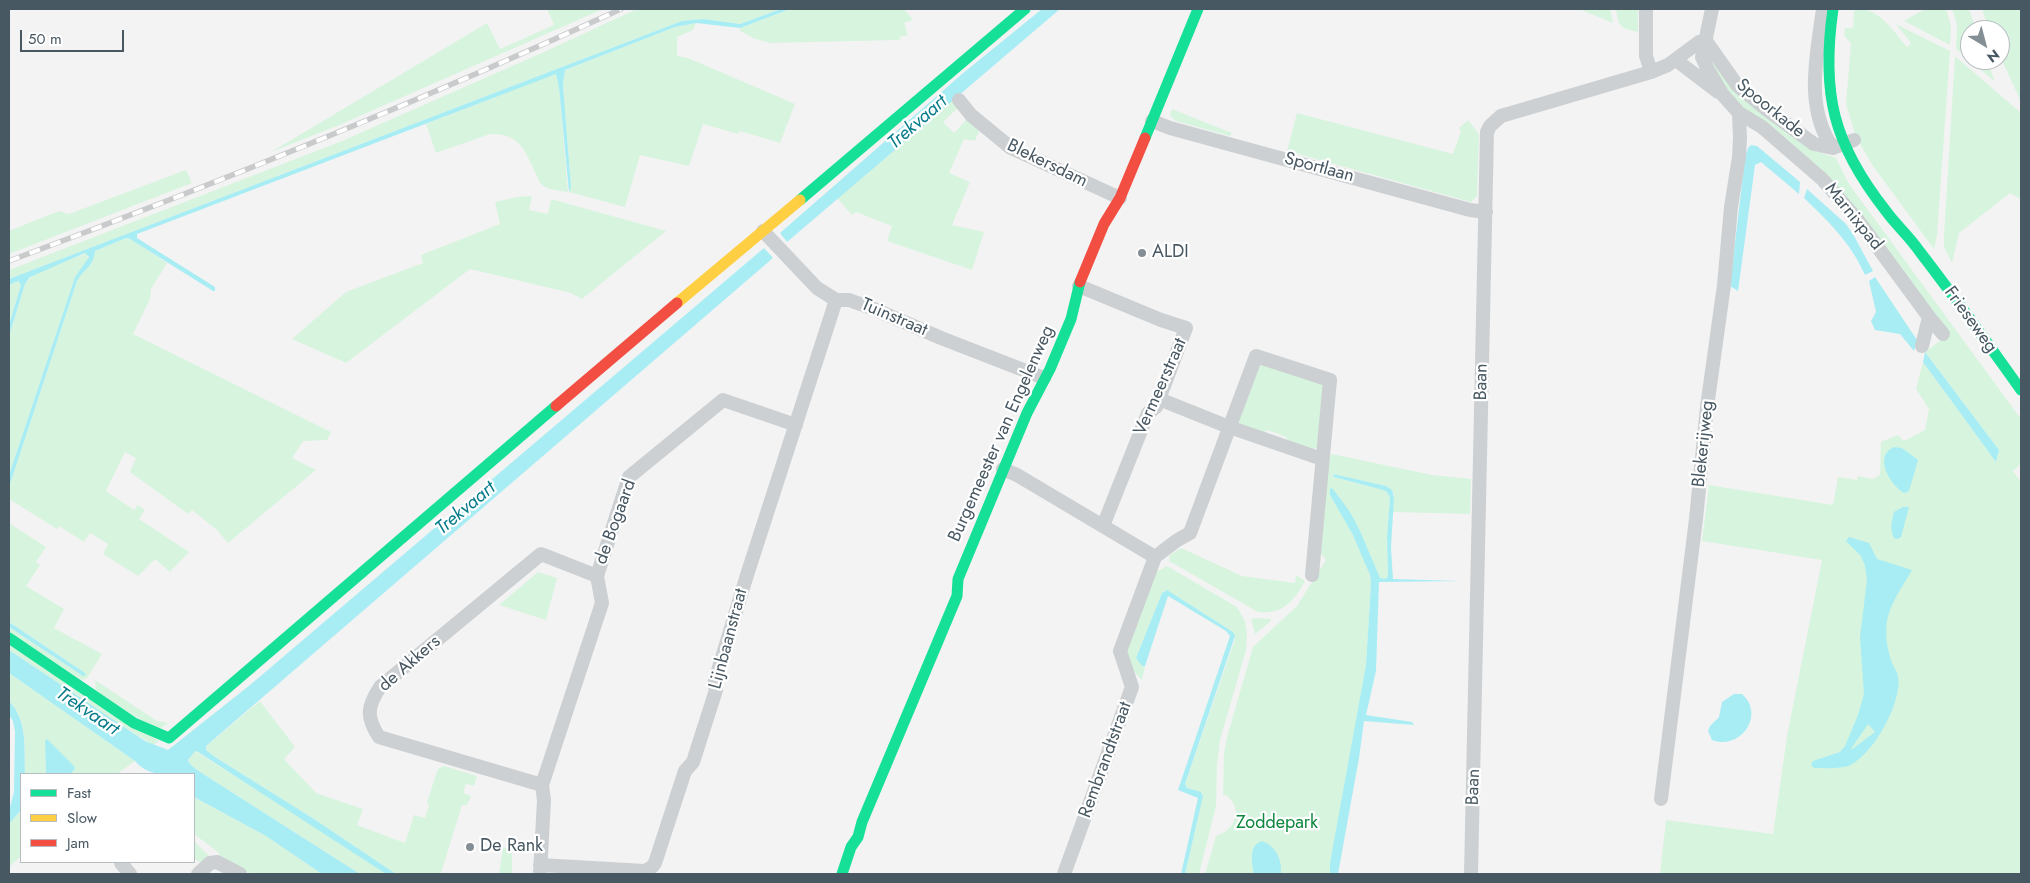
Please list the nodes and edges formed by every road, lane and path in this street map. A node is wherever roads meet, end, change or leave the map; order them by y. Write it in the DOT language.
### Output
graph roads {
  1 [pos="1025,9"];
  2 [pos="1198,9"];
  3 [pos="1646,9"];
  4 [pos="1712,9"];
  5 [pos="1823,9"];
  6 [pos="1833,9"];
  7 [pos="1844,9"];
  8 [pos="1706,41"];
  9 [pos="1828,51"];
  10 [pos="1676,60"];
  11 [pos="1650,72"];
  12 [pos="1723,96"];
  13 [pos="959,100"];
  14 [pos="1739,113"];
  15 [pos="1152,121"];
  16 [pos="1844,144"];
  17 [pos="1120,198"];
  18 [pos="1486,212"];
  19 [pos="764,231"];
  20 [pos="1085,288"];
  21 [pos="836,300"];
  22 [pos="1929,317"];
  23 [pos="1943,334"];
  24 [pos="1922,346"];
  25 [pos="1044,378"];
  26 [pos="2021,390"];
  27 [pos="1159,399"];
  28 [pos="796,425"];
  29 [pos="1229,427"];
  30 [pos="1322,459"];
  31 [pos="1003,469"];
  32 [pos="1103,526"];
  33 [pos="1155,557"];
  34 [pos="1312,575"];
  35 [pos="597,576"];
  36 [pos="9,638"];
  37 [pos="542,785"];
  38 [pos="1661,799"];
  39 [pos="540,870"];
  40 [pos="198,874"];
  41 [pos="240,874"];
  42 [pos="842,874"];
  43 [pos="1064,874"];
  44 [pos="1471,874"];
  1 -- 19 [label="street"];
  2 -- 15 [label="street, Burgemeester van Engelenweg"];
  3 -- 11 [label="street"];
  4 -- 8 [label="street"];
  5 -- 9 [label="street"];
  6 -- 9 [label="street"];
  7 -- 9 [label="street"];
  8 -- 10 [label="street, Baan"];
  8 -- 12 [label="street"];
  8 -- 16 [label="street, Spoorkade"];
  9 -- 16 [label="street, Frieseweg"];
  9 -- 16 [label="street"];
  10 -- 11 [label="street, Baan"];
  10 -- 12 [label="street"];
  11 -- 18 [label="street, Baan"];
  12 -- 14 [label="street"];
  13 -- 17 [label="street, Blekersdam"];
  14 -- 22 [label="street, Marnixpad"];
  14 -- 38 [label="street, Blekerijweg"];
  15 -- 17 [label="street, Burgemeester van Engelenweg"];
  15 -- 18 [label="street, Sportlaan"];
  16 -- 26 [label="street, Frieseweg"];
  17 -- 20 [label="street, Burgemeester van Engelenweg"];
  18 -- 44 [label="street, Baan"];
  19 -- 21 [label="street, Tuinstraat"];
  19 -- 36 [label="street"];
  20 -- 25 [label="street, Burgemeester van Engelenweg"];
  20 -- 27 [label="street, Vermeerstraat"];
  21 -- 25 [label="street, Tuinstraat"];
  21 -- 28 [label="street, Lijnbaanstraat"];
  22 -- 23 [label="street, Frieseweg"];
  22 -- 24 [label="street"];
  25 -- 31 [label="street, Burgemeester van Engelenweg"];
  27 -- 29 [label="street"];
  27 -- 32 [label="street, Vermeerstraat"];
  28 -- 35 [label="street, de Bogaard"];
  28 -- 39 [label="street, Lijnbaanstraat"];
  29 -- 30 [label="street"];
  29 -- 30 [label="street"];
  29 -- 33 [label="street"];
  30 -- 34 [label="street"];
  31 -- 32 [label="street"];
  31 -- 42 [label="street, Burgemeester van Engelenweg"];
  32 -- 33 [label="street"];
  33 -- 43 [label="street, Rembrandtstraat"];
  35 -- 37 [label="street, de Bogaard"];
  35 -- 37 [label="street, de Akkers"];
  37 -- 39 [label="street, de Bogaard"];
  40 -- 41 [label="street"];
}
